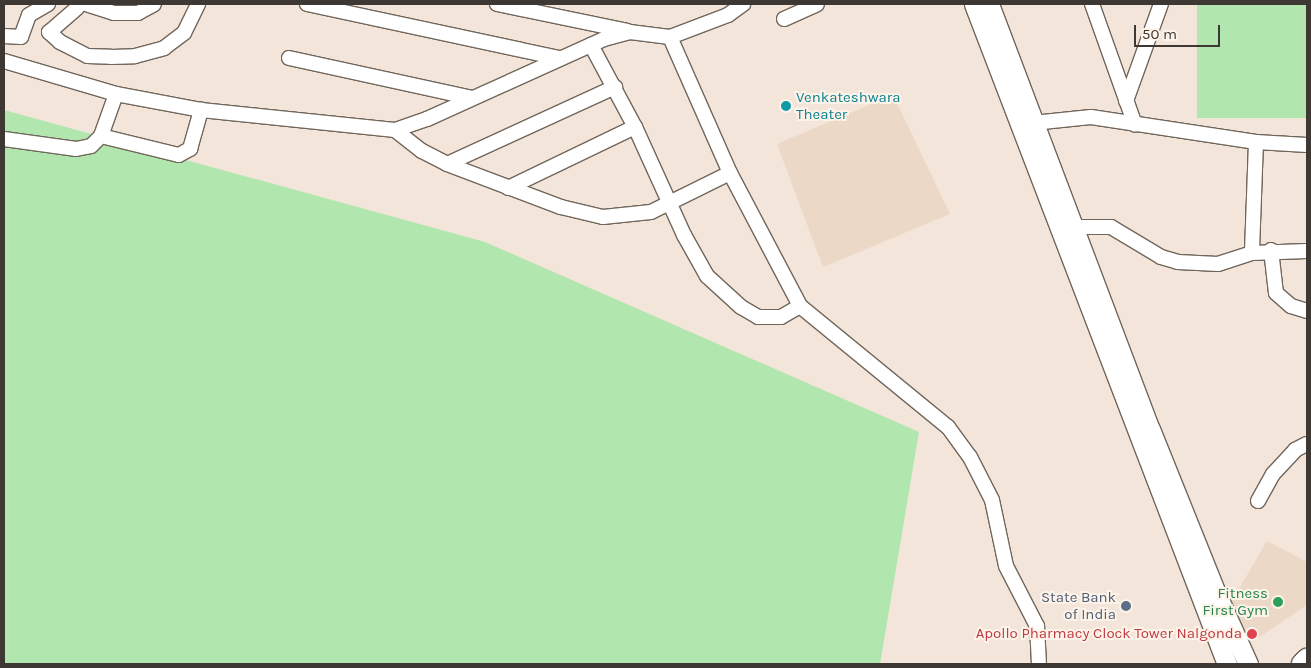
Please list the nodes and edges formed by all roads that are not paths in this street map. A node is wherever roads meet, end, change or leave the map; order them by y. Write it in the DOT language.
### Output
graph roads {
  1 [pos="48,4"];
  2 [pos="154,4"];
  3 [pos="198,4"];
  4 [pos="307,4"];
  5 [pos="497,4"];
  6 [pos="743,4"];
  7 [pos="818,4"];
  8 [pos="974,4"];
  9 [pos="989,4"];
  10 [pos="1092,4"];
  11 [pos="1161,4"];
  12 [pos="76,5"];
  13 [pos="784,19"];
  14 [pos="12,31"];
  15 [pos="630,32"];
  16 [pos="670,37"];
  17 [pos="591,45"];
  18 [pos="289,58"];
  19 [pos="558,58"];
  20 [pos="4,62"];
  21 [pos="615,87"];
  22 [pos="116,94"];
  23 [pos="472,98"];
  24 [pos="1126,100"];
  25 [pos="201,110"];
  26 [pos="1034,123"];
  27 [pos="1135,125"];
  28 [pos="636,127"];
  29 [pos="395,130"];
  30 [pos="101,136"];
  31 [pos="4,139"];
  32 [pos="1256,142"];
  33 [pos="1307,145"];
  34 [pos="447,164"];
  35 [pos="730,173"];
  36 [pos="508,188"];
  37 [pos="671,204"];
  38 [pos="1074,227"];
  39 [pos="1271,250"];
  40 [pos="1307,251"];
  41 [pos="1252,253"];
  42 [pos="800,306"];
  43 [pos="1307,311"];
  44 [pos="1307,444"];
  45 [pos="1258,501"];
  46 [pos="1307,660"];
  47 [pos="1039,664"];
  48 [pos="1227,664"];
  49 [pos="1248,664"];
  50 [pos="1303,664"];
  1 -- 14 [label="street"];
  2 -- 12 [label="street"];
  3 -- 12 [label="street"];
  4 -- 19 [label="street"];
  5 -- 15 [label="street"];
  6 -- 16 [label="street"];
  7 -- 13 [label="street"];
  8 -- 48 [label="main road"];
  9 -- 26 [label="main road"];
  10 -- 24 [label="street"];
  11 -- 24 [label="street"];
  15 -- 16 [label="street"];
  15 -- 17 [label="street"];
  16 -- 35 [label="street"];
  17 -- 19 [label="street"];
  17 -- 21 [label="street"];
  18 -- 23 [label="street"];
  19 -- 23 [label="street"];
  20 -- 22 [label="street"];
  21 -- 28 [label="street"];
  21 -- 34 [label="street"];
  22 -- 25 [label="street"];
  22 -- 30 [label="street"];
  23 -- 29 [label="street"];
  24 -- 27 [label="street"];
  25 -- 29 [label="street"];
  25 -- 30 [label="street"];
  26 -- 27 [label="street"];
  26 -- 38 [label="main road"];
  27 -- 32 [label="street"];
  28 -- 36 [label="street"];
  28 -- 37 [label="street"];
  29 -- 34 [label="street"];
  30 -- 31 [label="street"];
  32 -- 33 [label="street"];
  32 -- 41 [label="street"];
  34 -- 36 [label="street"];
  35 -- 37 [label="street"];
  35 -- 42 [label="street"];
  36 -- 37 [label="street"];
  37 -- 42 [label="street"];
  38 -- 41 [label="street"];
  38 -- 49 [label="main road"];
  39 -- 40 [label="street"];
  39 -- 41 [label="street"];
  39 -- 43 [label="street"];
  42 -- 47 [label="street"];
  44 -- 45 [label="street"];
  46 -- 50 [label="highway"];
}
